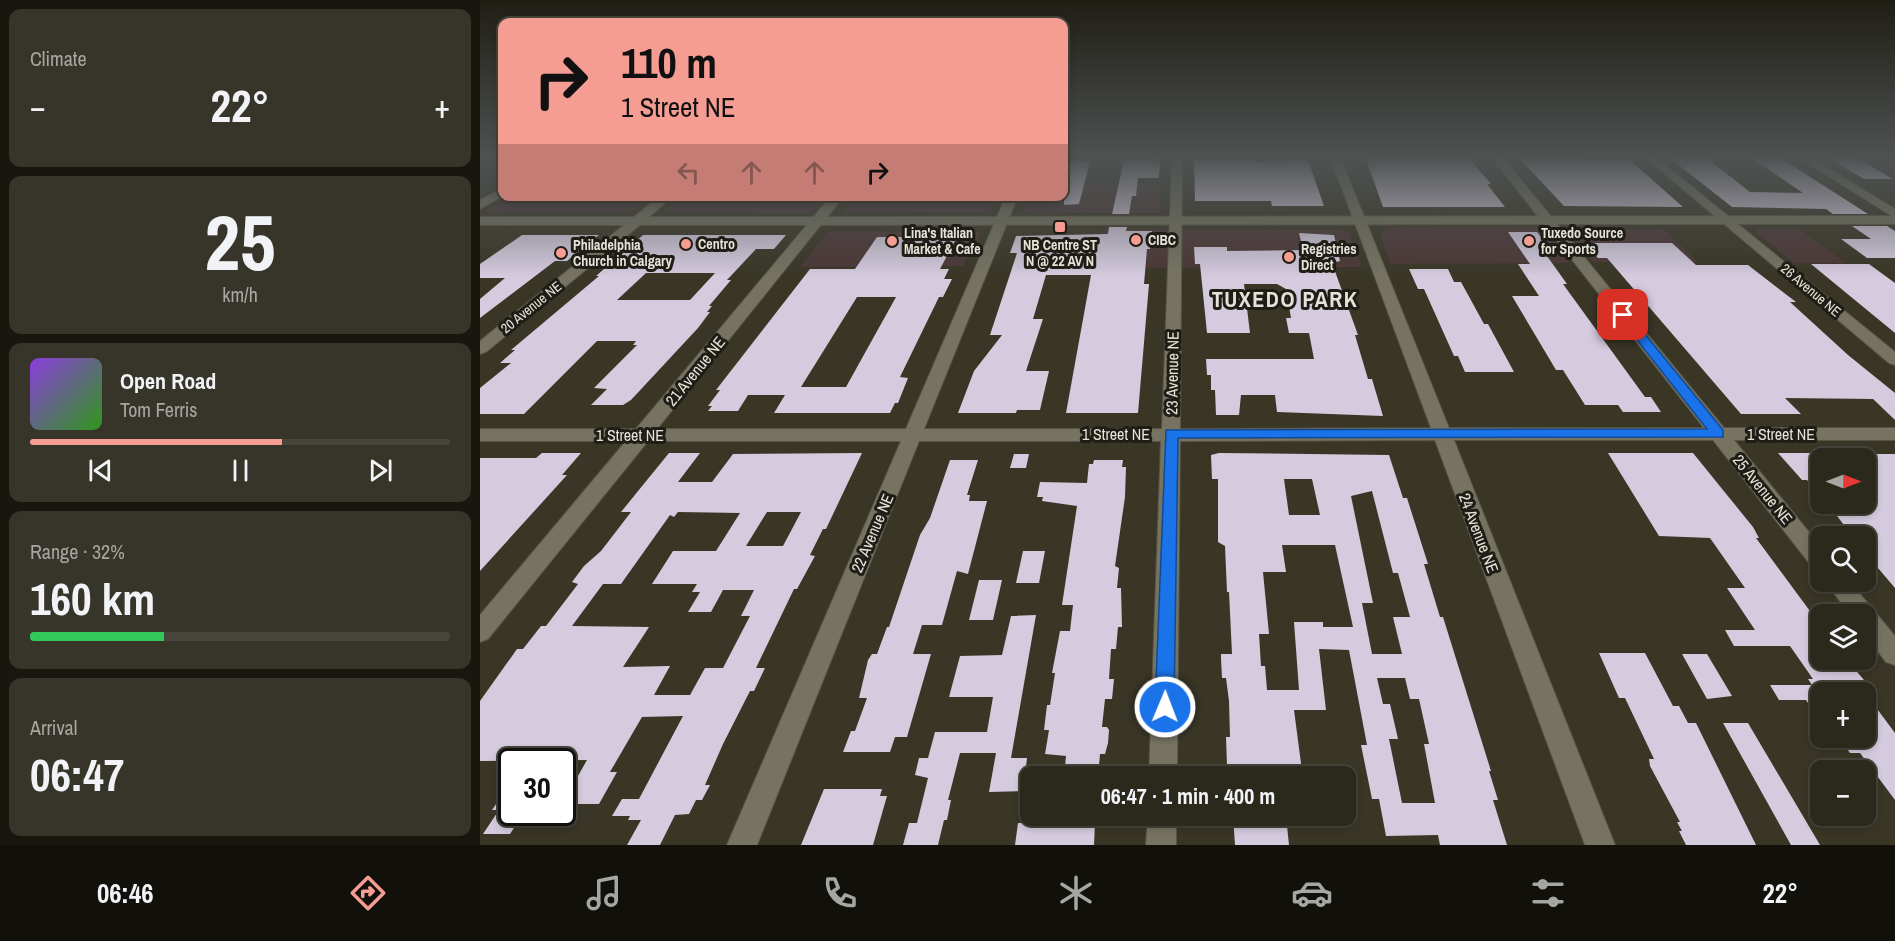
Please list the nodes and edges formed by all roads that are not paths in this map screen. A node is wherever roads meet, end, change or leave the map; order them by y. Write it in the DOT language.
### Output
graph roads {
  1 [pos="1176,198"];
  2 [pos="1352,198"];
  3 [pos="1530,198"];
  4 [pos="1700,198"];
  5 [pos="1870,198"];
  6 [pos="661,201"];
  7 [pos="834,201"];
  8 [pos="1010,201"];
  9 [pos="1895,214"];
  10 [pos="819,220"];
  11 [pos="1360,220"];
  12 [pos="1548,220"];
  13 [pos="1726,220"];
  14 [pos="1895,220"];
  15 [pos="480,221"];
  16 [pos="637,221"];
  17 [pos="1002,221"];
  18 [pos="1176,221"];
  19 [pos="480,349"];
  20 [pos="1895,360"];
  21 [pos="913,434"];
  22 [pos="1171,434"];
  23 [pos="1441,434"];
  24 [pos="1718,434"];
  25 [pos="1895,434"];
  26 [pos="480,435"];
  27 [pos="643,435"];
  28 [pos="1810,548"];
  29 [pos="1845,592"];
  30 [pos="1855,604"];
  31 [pos="1876,630"];
  32 [pos="480,632"];
  33 [pos="1895,654"];
  34 [pos="1163,766"];
  35 [pos="1162,826"];
  36 [pos="742,845"];
  37 [pos="1161,845"];
  38 [pos="1600,845"];
  1 -- 18 [label="street, 23 Avenue NE"];
  2 -- 11 [label="street, 24 Avenue NE"];
  3 -- 12 [label="street, 25 Avenue NE"];
  4 -- 13 [label="street, 26 Avenue NE"];
  5 -- 9 [label="street"];
  6 -- 16 [label="street, 20 Avenue NE"];
  7 -- 10 [label="street, 21 Avenue NE"];
  8 -- 17 [label="street, 22 Avenue NE"];
  10 -- 16 [label="street"];
  10 -- 17 [label="street"];
  10 -- 27 [label="street, 21 Avenue NE"];
  11 -- 12 [label="street"];
  11 -- 18 [label="street"];
  11 -- 23 [label="street, 24 Avenue NE"];
  12 -- 13 [label="street"];
  12 -- 24 [label="street, 25 Avenue NE"];
  13 -- 14 [label="street"];
  13 -- 20 [label="street, 26 Avenue NE"];
  15 -- 16 [label="street"];
  16 -- 19 [label="street, 20 Avenue NE"];
  17 -- 18 [label="street"];
  17 -- 21 [label="street, 22 Avenue NE"];
  18 -- 22 [label="street, 23 Avenue NE"];
  21 -- 22 [label="street, 1 Street NE"];
  21 -- 27 [label="street, 1 Street NE"];
  21 -- 36 [label="street, 22 Avenue NE"];
  22 -- 23 [label="street, 1 Street NE"];
  22 -- 34 [label="street, 23 Avenue NE"];
  23 -- 24 [label="street, 1 Street NE"];
  23 -- 38 [label="street, 24 Avenue NE"];
  24 -- 25 [label="street, 1 Street NE"];
  24 -- 28 [label="street, 25 Avenue NE"];
  26 -- 27 [label="street, 1 Street NE"];
  27 -- 32 [label="street, 21 Avenue NE"];
  29 -- 30 [label="street"];
  31 -- 33 [label="street"];
  35 -- 37 [label="street"];
}
